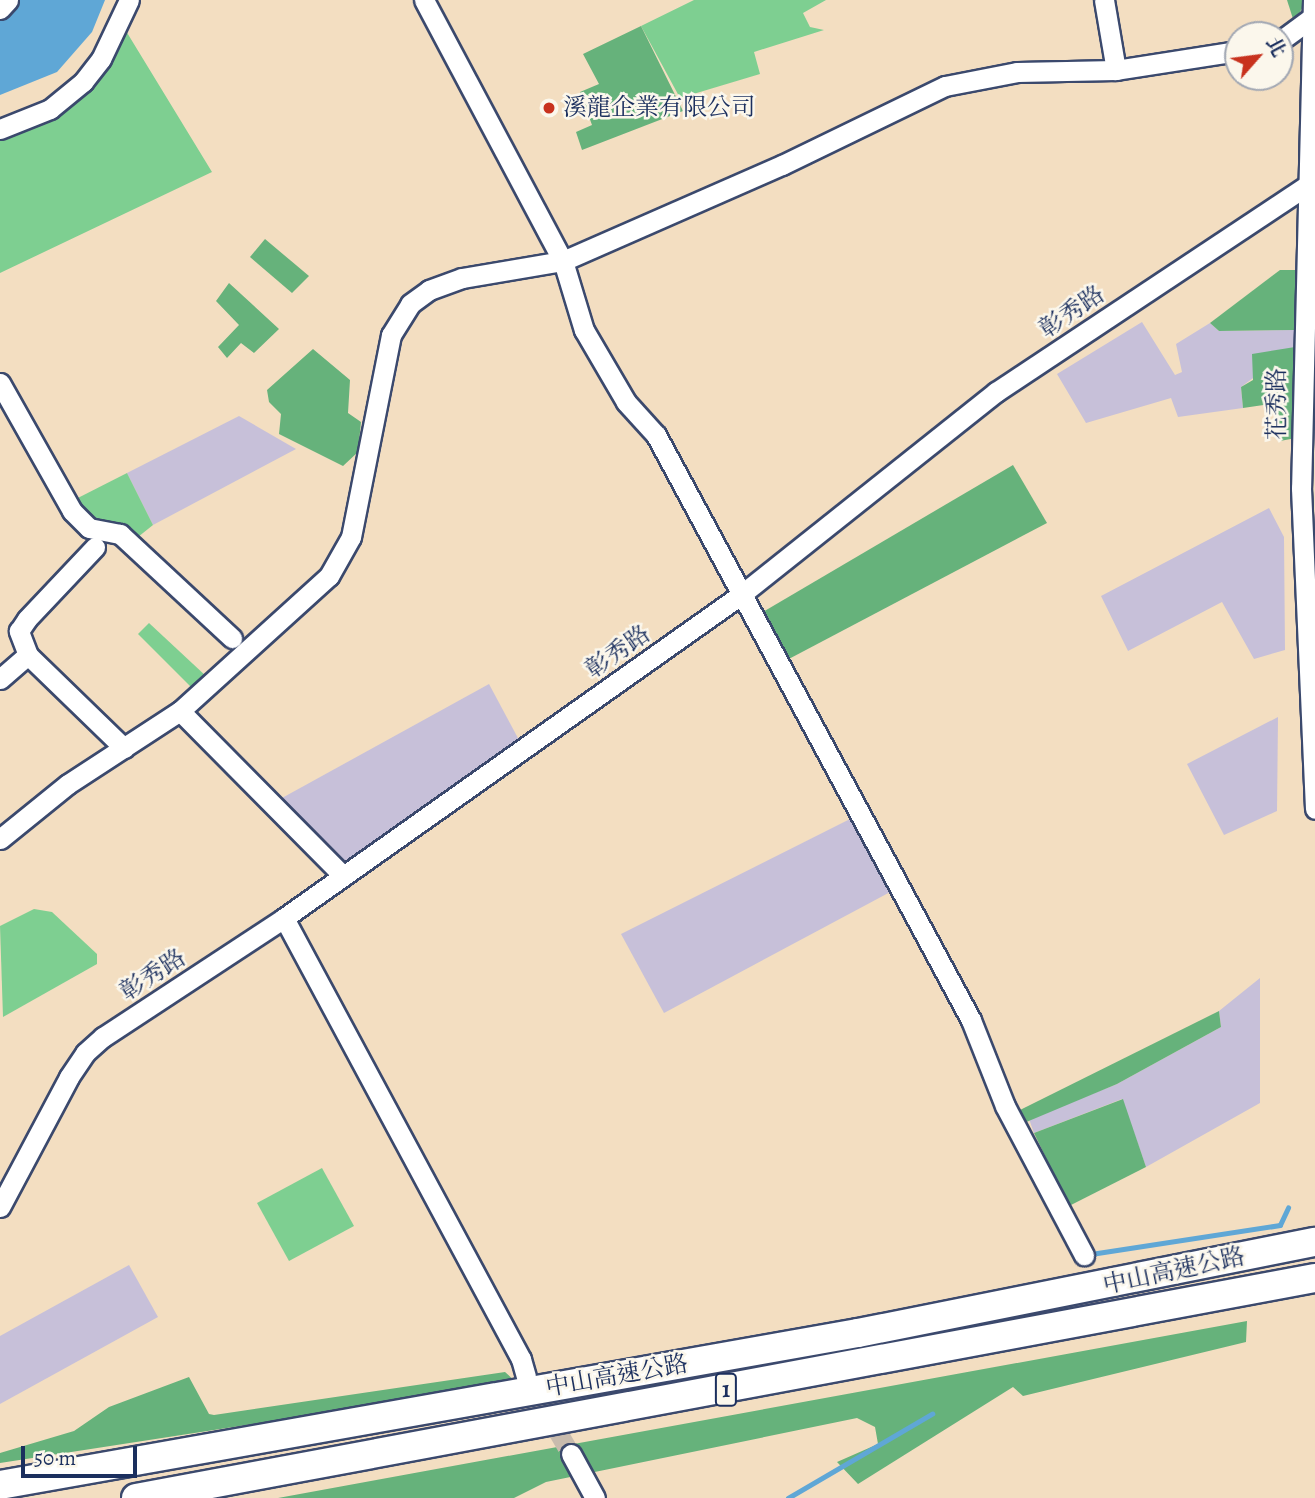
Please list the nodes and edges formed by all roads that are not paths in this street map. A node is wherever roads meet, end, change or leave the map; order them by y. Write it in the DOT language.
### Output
graph roads {
  1 [pos="8,0"];
  2 [pos="129,0"];
  3 [pos="424,0"];
  4 [pos="1104,0"];
  5 [pos="1313,8"];
  6 [pos="0,9"];
  7 [pos="1294,27"];
  8 [pos="1224,53"];
  9 [pos="1116,70"];
  10 [pos="0,130"];
  11 [pos="1313,181"];
  12 [pos="563,261"];
  13 [pos="0,383"];
  14 [pos="95,547"];
  15 [pos="742,594"];
  16 [pos="232,638"];
  17 [pos="28,655"];
  18 [pos="0,679"];
  19 [pos="180,711"];
  20 [pos="124,748"];
  21 [pos="1315,809"];
  22 [pos="0,839"];
  23 [pos="343,876"];
  24 [pos="284,918"];
  25 [pos="0,1206"];
  26 [pos="1315,1242"];
  27 [pos="1084,1255"];
  28 [pos="1315,1278"];
  29 [pos="526,1376"];
  30 [pos="571,1454"];
  31 [pos="0,1485"];
  32 [pos="136,1498"];
  33 [pos="595,1498"];
  1 -- 6 [label="street"];
  2 -- 10 [label="street"];
  3 -- 12 [label="street"];
  4 -- 9 [label="street"];
  5 -- 7 [label="street"];
  5 -- 11 [label="street, 花秀路"];
  8 -- 9 [label="street"];
  9 -- 12 [label="street"];
  11 -- 15 [label="street, 彰秀路"];
  11 -- 21 [label="street, 花秀路"];
  12 -- 15 [label="street"];
  12 -- 19 [label="street"];
  13 -- 16 [label="street"];
  14 -- 17 [label="street"];
  15 -- 23 [label="street, 彰秀路"];
  15 -- 27 [label="street"];
  17 -- 18 [label="street"];
  17 -- 20 [label="street"];
  19 -- 20 [label="street"];
  19 -- 23 [label="street"];
  20 -- 22 [label="street"];
  23 -- 24 [label="street, 彰秀路"];
  24 -- 25 [label="street, 彰秀路"];
  24 -- 29 [label="street"];
  26 -- 31 [label="highway, 中山高速公路 / 1"];
  28 -- 32 [label="highway, 中山高速公路 / 1"];
  30 -- 33 [label="street"];
}
